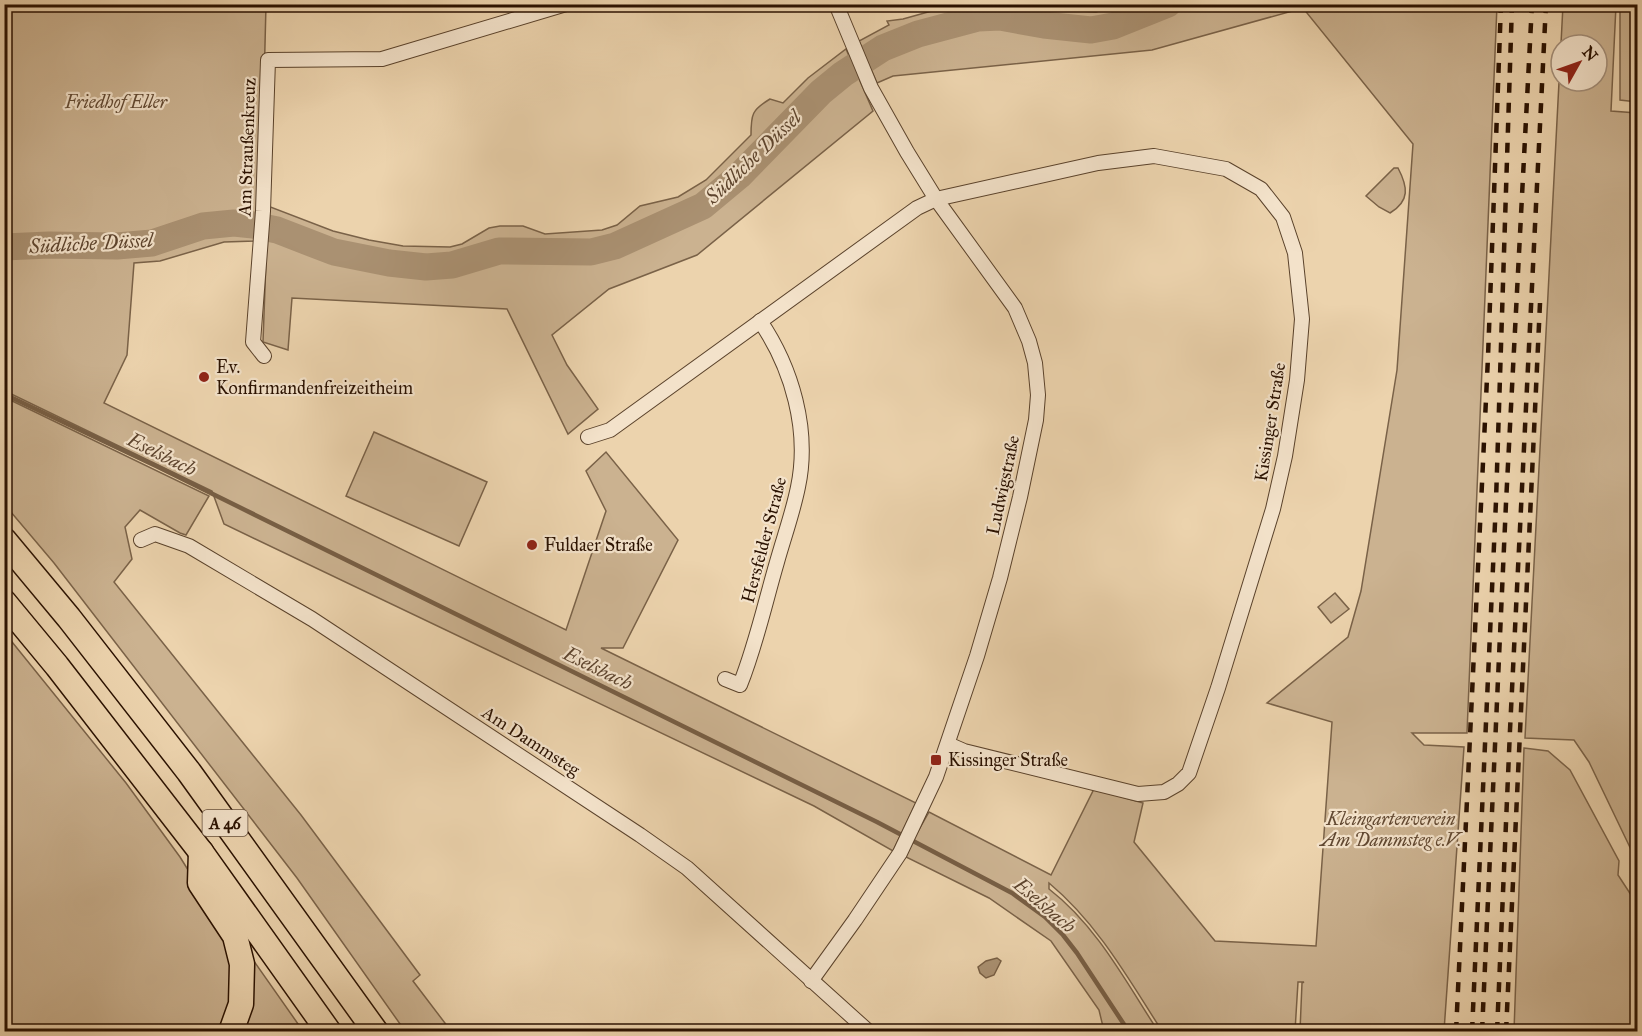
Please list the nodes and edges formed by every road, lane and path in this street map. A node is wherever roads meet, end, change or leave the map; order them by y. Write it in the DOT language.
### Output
graph roads {
  1 [pos="566,4"];
  2 [pos="836,4"];
  3 [pos="936,199"];
  4 [pos="760,321"];
  5 [pos="264,356"];
  6 [pos="588,437"];
  7 [pos="4,540"];
  8 [pos="141,540"];
  9 [pos="4,602"];
  10 [pos="725,679"];
  11 [pos="948,744"];
  12 [pos="201,852"];
  13 [pos="811,981"];
  14 [pos="231,1032"];
  15 [pos="329,1032"];
  16 [pos="376,1032"];
  17 [pos="868,1032"];
  1 -- 5 [label="street, Am Straußenkreuz"];
  2 -- 3 [label="street, Ludwigstraße"];
  3 -- 4 [label="street"];
  3 -- 11 [label="street, Ludwigstraße"];
  3 -- 11 [label="street, Kissinger Straße"];
  4 -- 6 [label="street"];
  4 -- 10 [label="street, Hersfelder Straße"];
  7 -- 16 [label="highway, A 46"];
  8 -- 13 [label="street, Am Dammsteg"];
  9 -- 12 [label="highway, A 46"];
  11 -- 13 [label="street, Ludwigstraße"];
  12 -- 14 [label="highway"];
  12 -- 15 [label="highway, A 46"];
  13 -- 17 [label="street, Am Dammsteg"];
}
